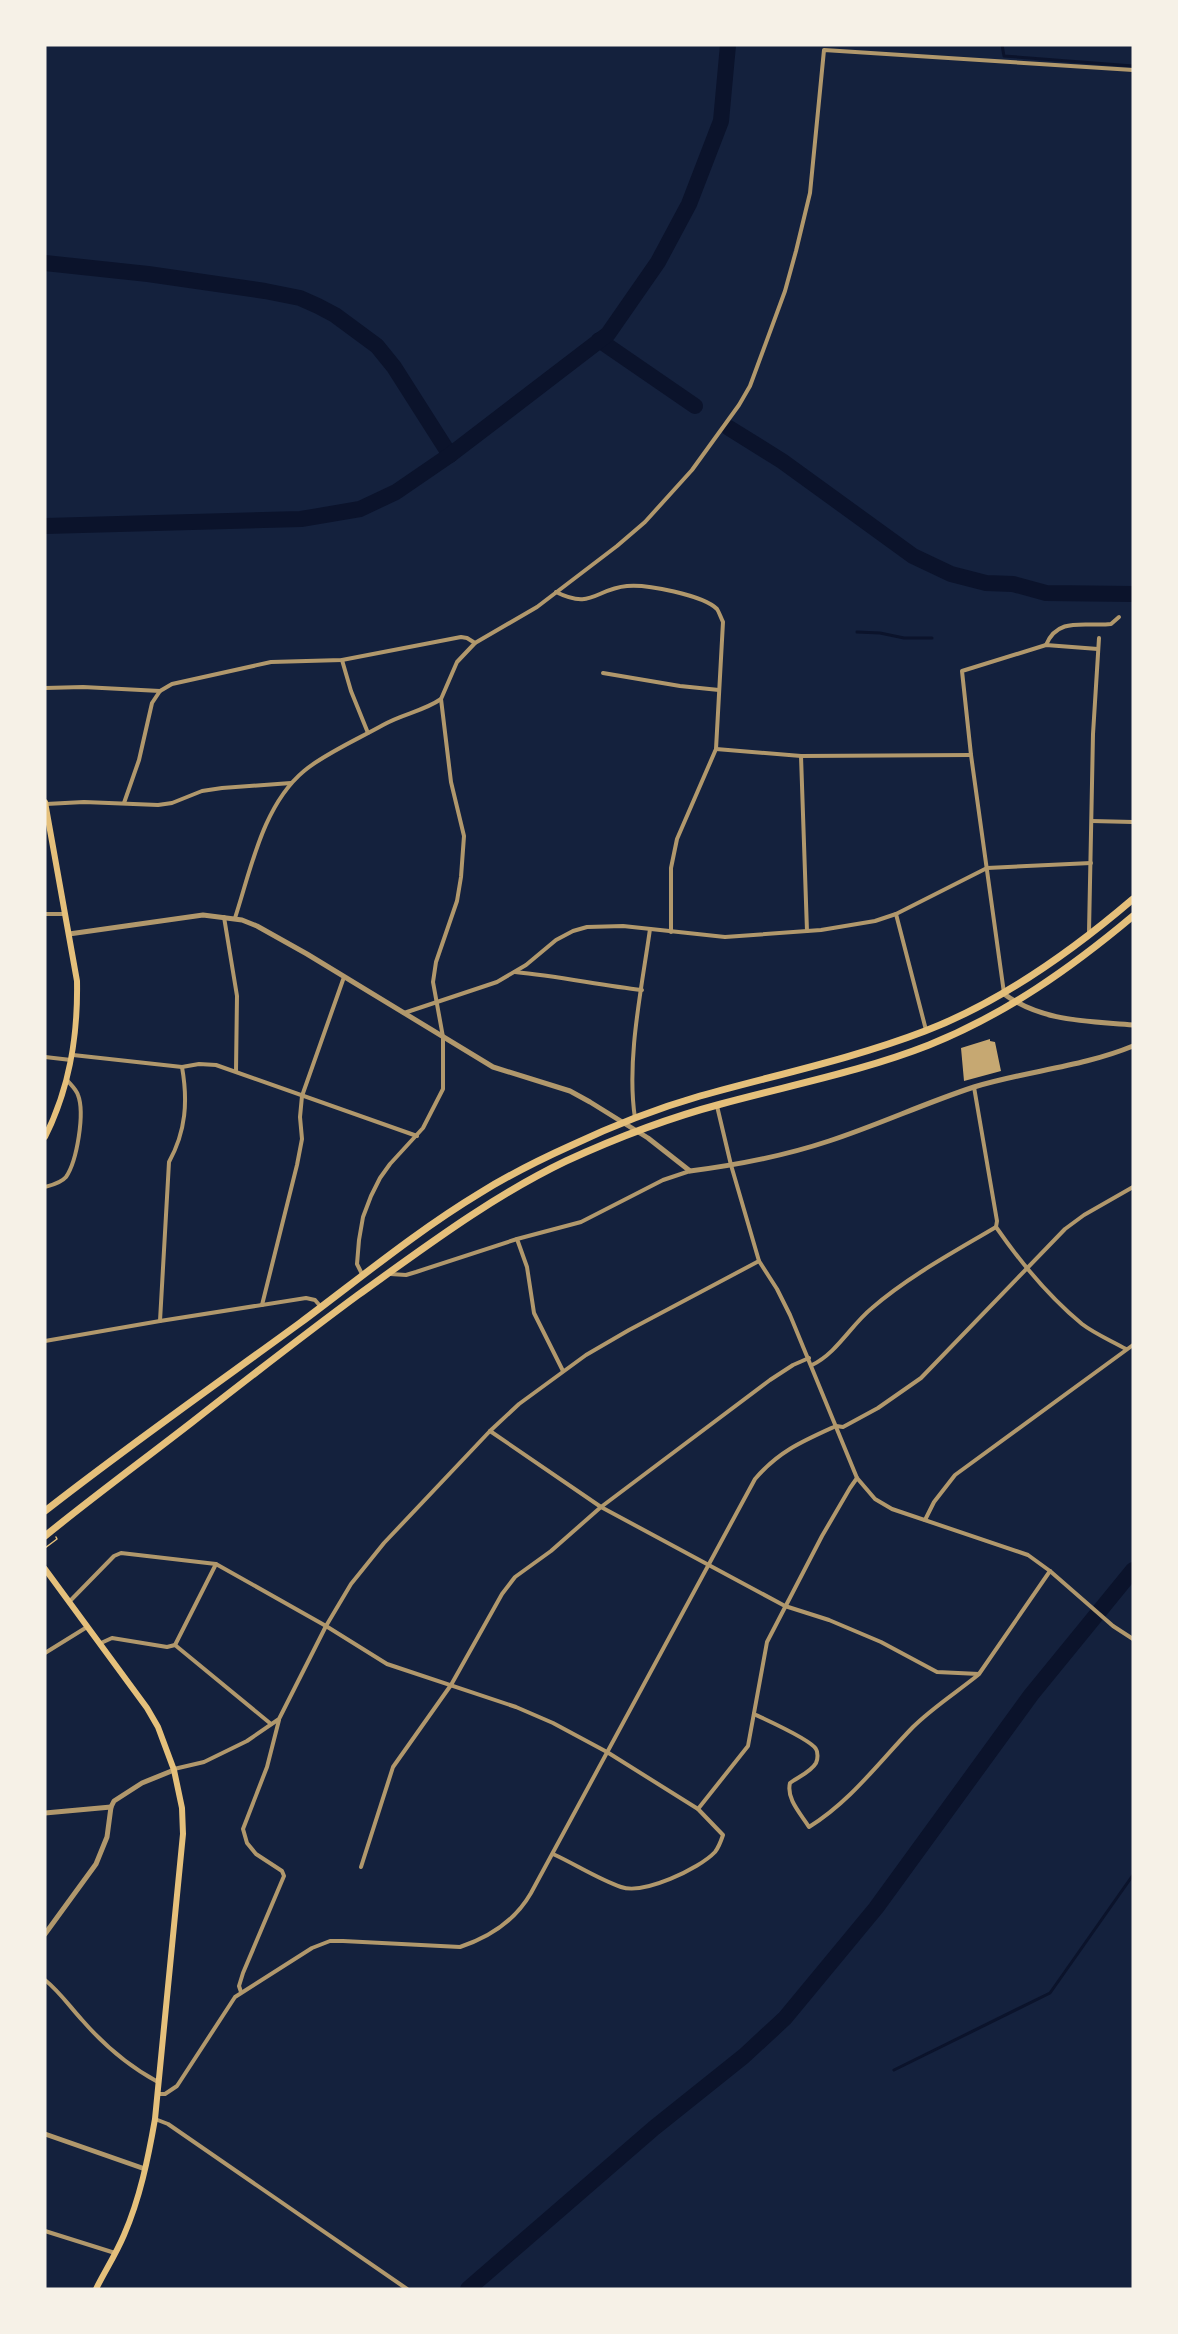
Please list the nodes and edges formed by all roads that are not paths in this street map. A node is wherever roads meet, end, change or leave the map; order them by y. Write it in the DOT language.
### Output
graph roads {
  1 [pos="1133,70"];
  2 [pos="556,592"];
  3 [pos="1119,617"];
  4 [pos="1099,638"];
  5 [pos="475,643"];
  6 [pos="1046,645"];
  7 [pos="1098,650"];
  8 [pos="342,660"];
  9 [pos="603,673"];
  10 [pos="45,688"];
  11 [pos="719,690"];
  12 [pos="160,691"];
  13 [pos="441,699"];
  14 [pos="368,733"];
  15 [pos="717,749"];
  16 [pos="971,755"];
  17 [pos="801,756"];
  18 [pos="291,783"];
  19 [pos="45,803"];
  20 [pos="124,803"];
  21 [pos="1092,821"];
  22 [pos="1133,822"];
  23 [pos="1091,863"];
  24 [pos="987,868"];
  25 [pos="1133,899"];
  26 [pos="45,914"];
  27 [pos="65,914"];
  28 [pos="896,914"];
  29 [pos="224,916"];
  30 [pos="1133,916"];
  31 [pos="235,918"];
  32 [pos="650,929"];
  33 [pos="807,931"];
  34 [pos="671,932"];
  35 [pos="1089,933"];
  36 [pos="69,934"];
  37 [pos="514,972"];
  38 [pos="344,977"];
  39 [pos="642,990"];
  40 [pos="1004,994"];
  41 [pos="436,1001"];
  42 [pos="1016,1003"];
  43 [pos="403,1013"];
  44 [pos="1133,1024"];
  45 [pos="926,1031"];
  46 [pos="443,1037"];
  47 [pos="1133,1046"];
  48 [pos="45,1057"];
  49 [pos="72,1057"];
  50 [pos="182,1066"];
  51 [pos="236,1071"];
  52 [pos="67,1080"];
  53 [pos="974,1087"];
  54 [pos="302,1096"];
  55 [pos="717,1105"];
  56 [pos="635,1118"];
  57 [pos="622,1123"];
  58 [pos="637,1131"];
  59 [pos="417,1136"];
  60 [pos="45,1137"];
  61 [pos="731,1165"];
  62 [pos="690,1170"];
  63 [pos="45,1187"];
  64 [pos="1133,1188"];
  65 [pos="996,1227"];
  66 [pos="517,1239"];
  67 [pos="759,1261"];
  68 [pos="1026,1270"];
  69 [pos="388,1274"];
  70 [pos="363,1277"];
  71 [pos="262,1305"];
  72 [pos="321,1307"];
  73 [pos="160,1321"];
  74 [pos="45,1341"];
  75 [pos="1133,1345"];
  76 [pos="1126,1349"];
  77 [pos="809,1358"];
  78 [pos="812,1365"];
  79 [pos="563,1371"];
  80 [pos="836,1426"];
  81 [pos="490,1431"];
  82 [pos="857,1479"];
  83 [pos="601,1507"];
  84 [pos="45,1511"];
  85 [pos="925,1520"];
  86 [pos="45,1536"];
  87 [pos="216,1564"];
  88 [pos="709,1565"];
  89 [pos="45,1569"];
  90 [pos="1050,1571"];
  91 [pos="70,1601"];
  92 [pos="785,1606"];
  93 [pos="326,1626"];
  94 [pos="88,1627"];
  95 [pos="1133,1639"];
  96 [pos="101,1643"];
  97 [pos="175,1645"];
  98 [pos="45,1653"];
  99 [pos="979,1674"];
  100 [pos="451,1685"];
  101 [pos="754,1714"];
  102 [pos="279,1719"];
  103 [pos="271,1724"];
  104 [pos="607,1752"];
  105 [pos="174,1770"];
  106 [pos="111,1807"];
  107 [pos="698,1809"];
  108 [pos="45,1813"];
  109 [pos="553,1854"];
  110 [pos="361,1867"];
  111 [pos="45,1934"];
  112 [pos="45,1980"];
  113 [pos="241,1992"];
  114 [pos="158,2082"];
  115 [pos="157,2094"];
  116 [pos="155,2119"];
  117 [pos="45,2134"];
  118 [pos="146,2169"];
  119 [pos="45,2231"];
  120 [pos="115,2253"];
  121 [pos="96,2289"];
  122 [pos="407,2289"];
  1 -- 2 [label="street"];
  2 -- 5 [label="street"];
  2 -- 11 [label="street"];
  3 -- 6 [label="street"];
  4 -- 7 [label="street"];
  5 -- 8 [label="street"];
  5 -- 13 [label="street"];
  6 -- 7 [label="street"];
  6 -- 16 [label="street"];
  7 -- 21 [label="street"];
  8 -- 12 [label="street"];
  8 -- 14 [label="street"];
  9 -- 11 [label="street"];
  10 -- 12 [label="street"];
  11 -- 15 [label="street"];
  12 -- 20 [label="street"];
  13 -- 14 [label="street"];
  13 -- 41 [label="street"];
  14 -- 18 [label="street"];
  15 -- 17 [label="street"];
  15 -- 34 [label="street"];
  16 -- 17 [label="street"];
  16 -- 24 [label="street"];
  17 -- 33 [label="street"];
  18 -- 20 [label="street"];
  18 -- 31 [label="street"];
  19 -- 20 [label="street"];
  19 -- 27 [label="main road"];
  21 -- 22 [label="street"];
  21 -- 23 [label="street"];
  23 -- 24 [label="street"];
  23 -- 35 [label="street"];
  24 -- 28 [label="street"];
  24 -- 40 [label="street"];
  25 -- 35 [label="highway"];
  26 -- 27 [label="street"];
  27 -- 36 [label="main road"];
  28 -- 33 [label="street"];
  28 -- 45 [label="street"];
  29 -- 31 [label="street"];
  29 -- 36 [label="street"];
  29 -- 51 [label="street"];
  30 -- 42 [label="highway"];
  31 -- 38 [label="street"];
  32 -- 34 [label="street"];
  32 -- 37 [label="street"];
  32 -- 39 [label="street"];
  33 -- 34 [label="street"];
  35 -- 40 [label="highway"];
  36 -- 49 [label="main road"];
  37 -- 39 [label="street"];
  37 -- 41 [label="street"];
  38 -- 43 [label="street"];
  38 -- 54 [label="street"];
  39 -- 56 [label="street"];
  40 -- 42 [label="street"];
  40 -- 45 [label="highway"];
  41 -- 43 [label="street"];
  41 -- 46 [label="street"];
  42 -- 44 [label="street"];
  42 -- 55 [label="highway"];
  43 -- 46 [label="street"];
  45 -- 56 [label="highway"];
  46 -- 57 [label="street"];
  46 -- 59 [label="street"];
  47 -- 53 [label="street"];
  48 -- 49 [label="street"];
  49 -- 50 [label="street"];
  49 -- 52 [label="main road"];
  50 -- 51 [label="street"];
  50 -- 73 [label="street"];
  51 -- 54 [label="street"];
  52 -- 60 [label="main road"];
  52 -- 63 [label="street"];
  53 -- 61 [label="street"];
  53 -- 65 [label="street"];
  54 -- 59 [label="street"];
  54 -- 71 [label="street"];
  55 -- 58 [label="highway"];
  55 -- 61 [label="street"];
  56 -- 57 [label="highway"];
  57 -- 58 [label="street"];
  57 -- 70 [label="highway"];
  58 -- 62 [label="street"];
  58 -- 69 [label="highway"];
  59 -- 70 [label="street"];
  61 -- 62 [label="street"];
  61 -- 67 [label="street"];
  62 -- 66 [label="street"];
  64 -- 68 [label="street"];
  65 -- 68 [label="street"];
  65 -- 78 [label="street"];
  66 -- 69 [label="street"];
  66 -- 79 [label="street"];
  67 -- 77 [label="street"];
  67 -- 79 [label="street"];
  68 -- 76 [label="street"];
  68 -- 80 [label="street"];
  69 -- 86 [label="highway"];
  70 -- 72 [label="highway"];
  71 -- 72 [label="street"];
  71 -- 73 [label="street"];
  72 -- 84 [label="highway"];
  73 -- 74 [label="street"];
  75 -- 76 [label="street"];
  76 -- 85 [label="street"];
  77 -- 78 [label="street"];
  77 -- 83 [label="street"];
  78 -- 80 [label="street"];
  79 -- 81 [label="street"];
  80 -- 82 [label="street"];
  80 -- 88 [label="street"];
  81 -- 83 [label="street"];
  81 -- 93 [label="street"];
  82 -- 85 [label="street"];
  82 -- 92 [label="street"];
  83 -- 88 [label="street"];
  83 -- 100 [label="street"];
  85 -- 90 [label="street"];
  87 -- 91 [label="street"];
  87 -- 93 [label="street"];
  87 -- 97 [label="street"];
  88 -- 92 [label="street"];
  88 -- 104 [label="street"];
  89 -- 91 [label="main road"];
  90 -- 95 [label="street"];
  90 -- 99 [label="street"];
  91 -- 94 [label="main road"];
  92 -- 99 [label="street"];
  92 -- 101 [label="street"];
  93 -- 100 [label="street"];
  93 -- 102 [label="street"];
  94 -- 96 [label="main road"];
  94 -- 98 [label="street"];
  96 -- 97 [label="street"];
  96 -- 105 [label="main road"];
  97 -- 103 [label="street"];
  99 -- 101 [label="street"];
  100 -- 104 [label="street"];
  100 -- 110 [label="street"];
  101 -- 107 [label="street"];
  102 -- 103 [label="street"];
  102 -- 113 [label="street"];
  103 -- 105 [label="street"];
  104 -- 107 [label="street"];
  104 -- 109 [label="street"];
  105 -- 106 [label="street"];
  105 -- 114 [label="main road"];
  106 -- 108 [label="street"];
  106 -- 111 [label="street"];
  107 -- 109 [label="street"];
  109 -- 113 [label="street"];
  112 -- 114 [label="street"];
  113 -- 115 [label="street"];
  114 -- 115 [label="main road"];
  115 -- 116 [label="main road"];
  116 -- 118 [label="main road"];
  116 -- 122 [label="street"];
  117 -- 118 [label="street"];
  118 -- 120 [label="main road"];
  119 -- 120 [label="street"];
  120 -- 121 [label="main road"];
}
